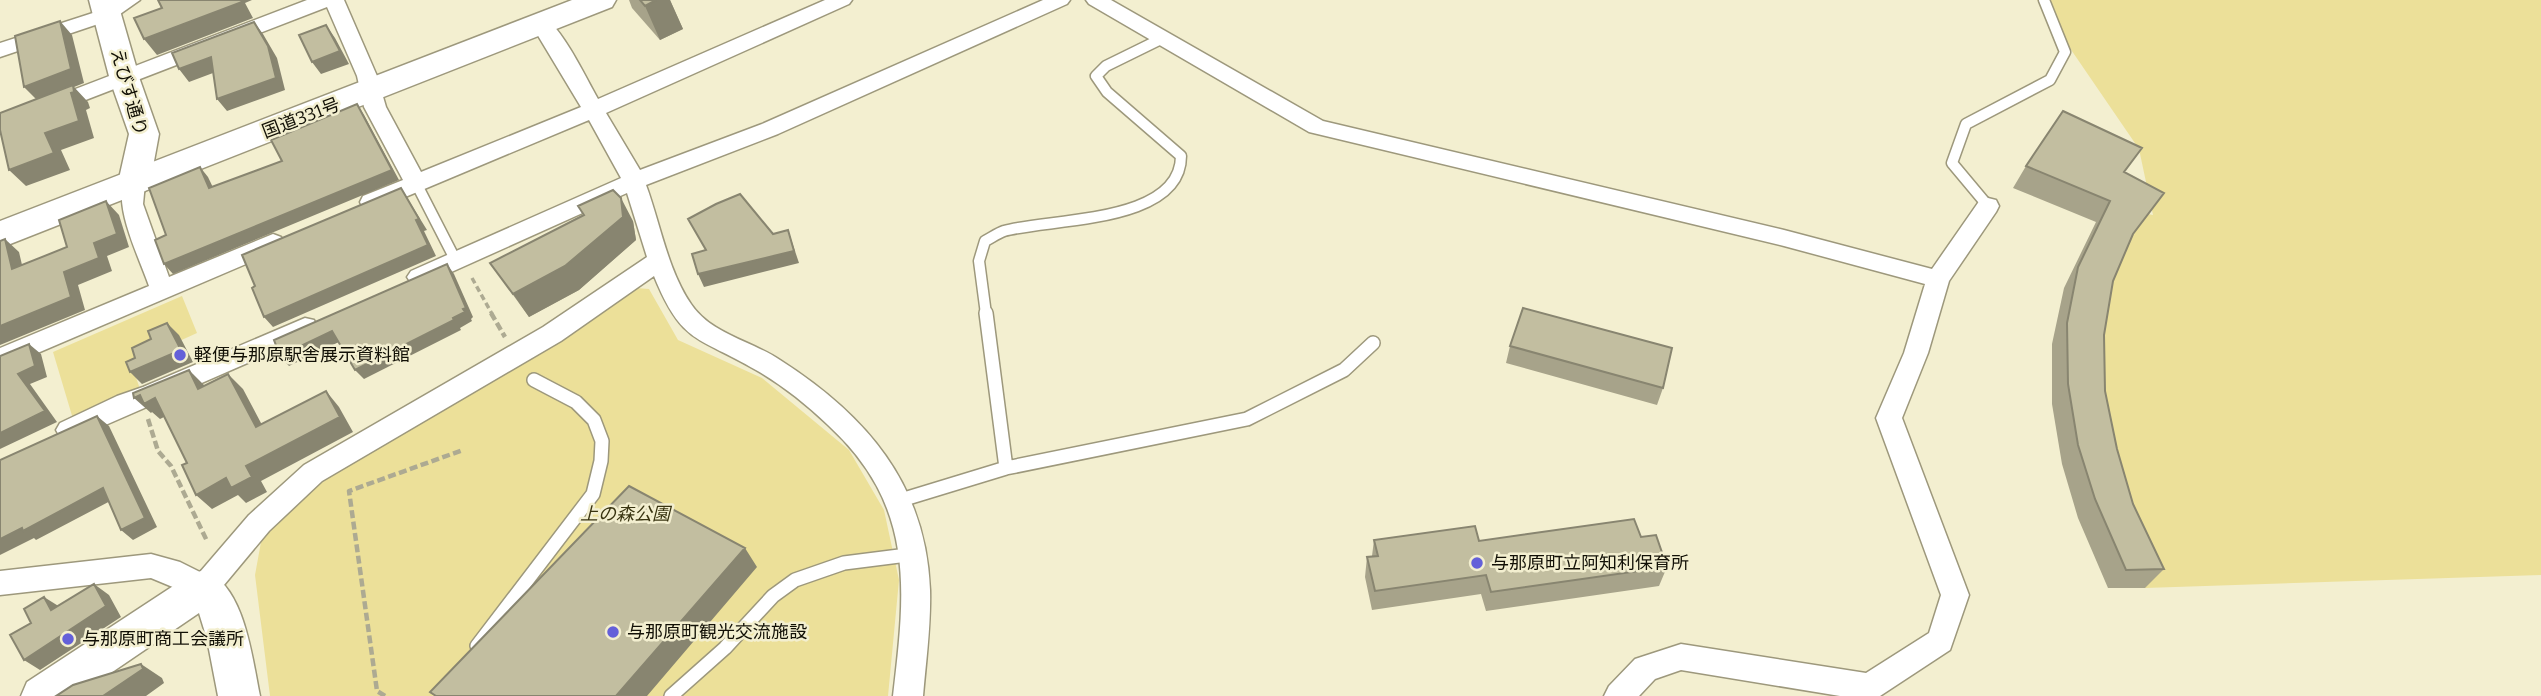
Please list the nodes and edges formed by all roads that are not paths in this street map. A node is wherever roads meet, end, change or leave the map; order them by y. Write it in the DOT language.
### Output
graph roads {
  1 [pos="326,0"];
  2 [pos="334,0"];
  3 [pos="601,0"];
  4 [pos="842,0"];
  5 [pos="1060,0"];
  6 [pos="1096,0"];
  7 [pos="2044,0"];
  8 [pos="113,5"];
  9 [pos="541,24"];
  10 [pos="1163,38"];
  11 [pos="0,50"];
  12 [pos="125,80"];
  13 [pos="373,90"];
  14 [pos="593,110"];
  15 [pos="0,126"];
  16 [pos="634,181"];
  17 [pos="134,183"];
  18 [pos="415,183"];
  19 [pos="1988,206"];
  20 [pos="352,209"];
  21 [pos="0,235"];
  22 [pos="289,236"];
  23 [pos="458,260"];
  24 [pos="659,261"];
  25 [pos="1938,279"];
  26 [pos="392,289"];
  27 [pos="162,290"];
  28 [pos="329,317"];
  29 [pos="1373,343"];
  30 [pos="0,359"];
  31 [pos="534,380"];
  32 [pos="46,442"];
  33 [pos="1006,468"];
  34 [pos="901,500"];
  35 [pos="915,554"];
  36 [pos="0,583"];
  37 [pos="204,588"];
  38 [pos="471,654"];
  39 [pos="42,696"];
  40 [pos="239,696"];
  41 [pos="671,696"];
  42 [pos="908,696"];
  43 [pos="1619,696"];
  1 -- 12 [label="street"];
  2 -- 13 [label="street"];
  3 -- 9 [label="highway, 国道331号"];
  4 -- 14 [label="street"];
  5 -- 16 [label="street"];
  6 -- 10 [label="street"];
  7 -- 19 [label="lane"];
  8 -- 11 [label="street"];
  8 -- 12 [label="street, えびす通り"];
  9 -- 13 [label="highway, 国道331号"];
  9 -- 14 [label="street"];
  10 -- 25 [label="street"];
  10 -- 33 [label="lane"];
  12 -- 15 [label="street"];
  12 -- 17 [label="street, えびす通り"];
  13 -- 17 [label="highway, 国道331号"];
  13 -- 18 [label="street"];
  14 -- 16 [label="street"];
  14 -- 18 [label="street"];
  16 -- 23 [label="street"];
  16 -- 24 [label="street"];
  17 -- 21 [label="highway, 国道331号"];
  17 -- 27 [label="street"];
  18 -- 20 [label="street"];
  18 -- 23 [label="lane"];
  19 -- 25 [label="street"];
  22 -- 27 [label="street"];
  23 -- 26 [label="street"];
  24 -- 34 [label="street"];
  24 -- 37 [label="street"];
  25 -- 43 [label="street"];
  27 -- 30 [label="street"];
  28 -- 32 [label="street"];
  29 -- 33 [label="lane"];
  31 -- 38 [label="lane"];
  33 -- 34 [label="lane"];
  34 -- 35 [label="street"];
  35 -- 41 [label="lane"];
  35 -- 42 [label="street"];
  36 -- 37 [label="street"];
  37 -- 39 [label="street"];
  37 -- 40 [label="street"];
}
